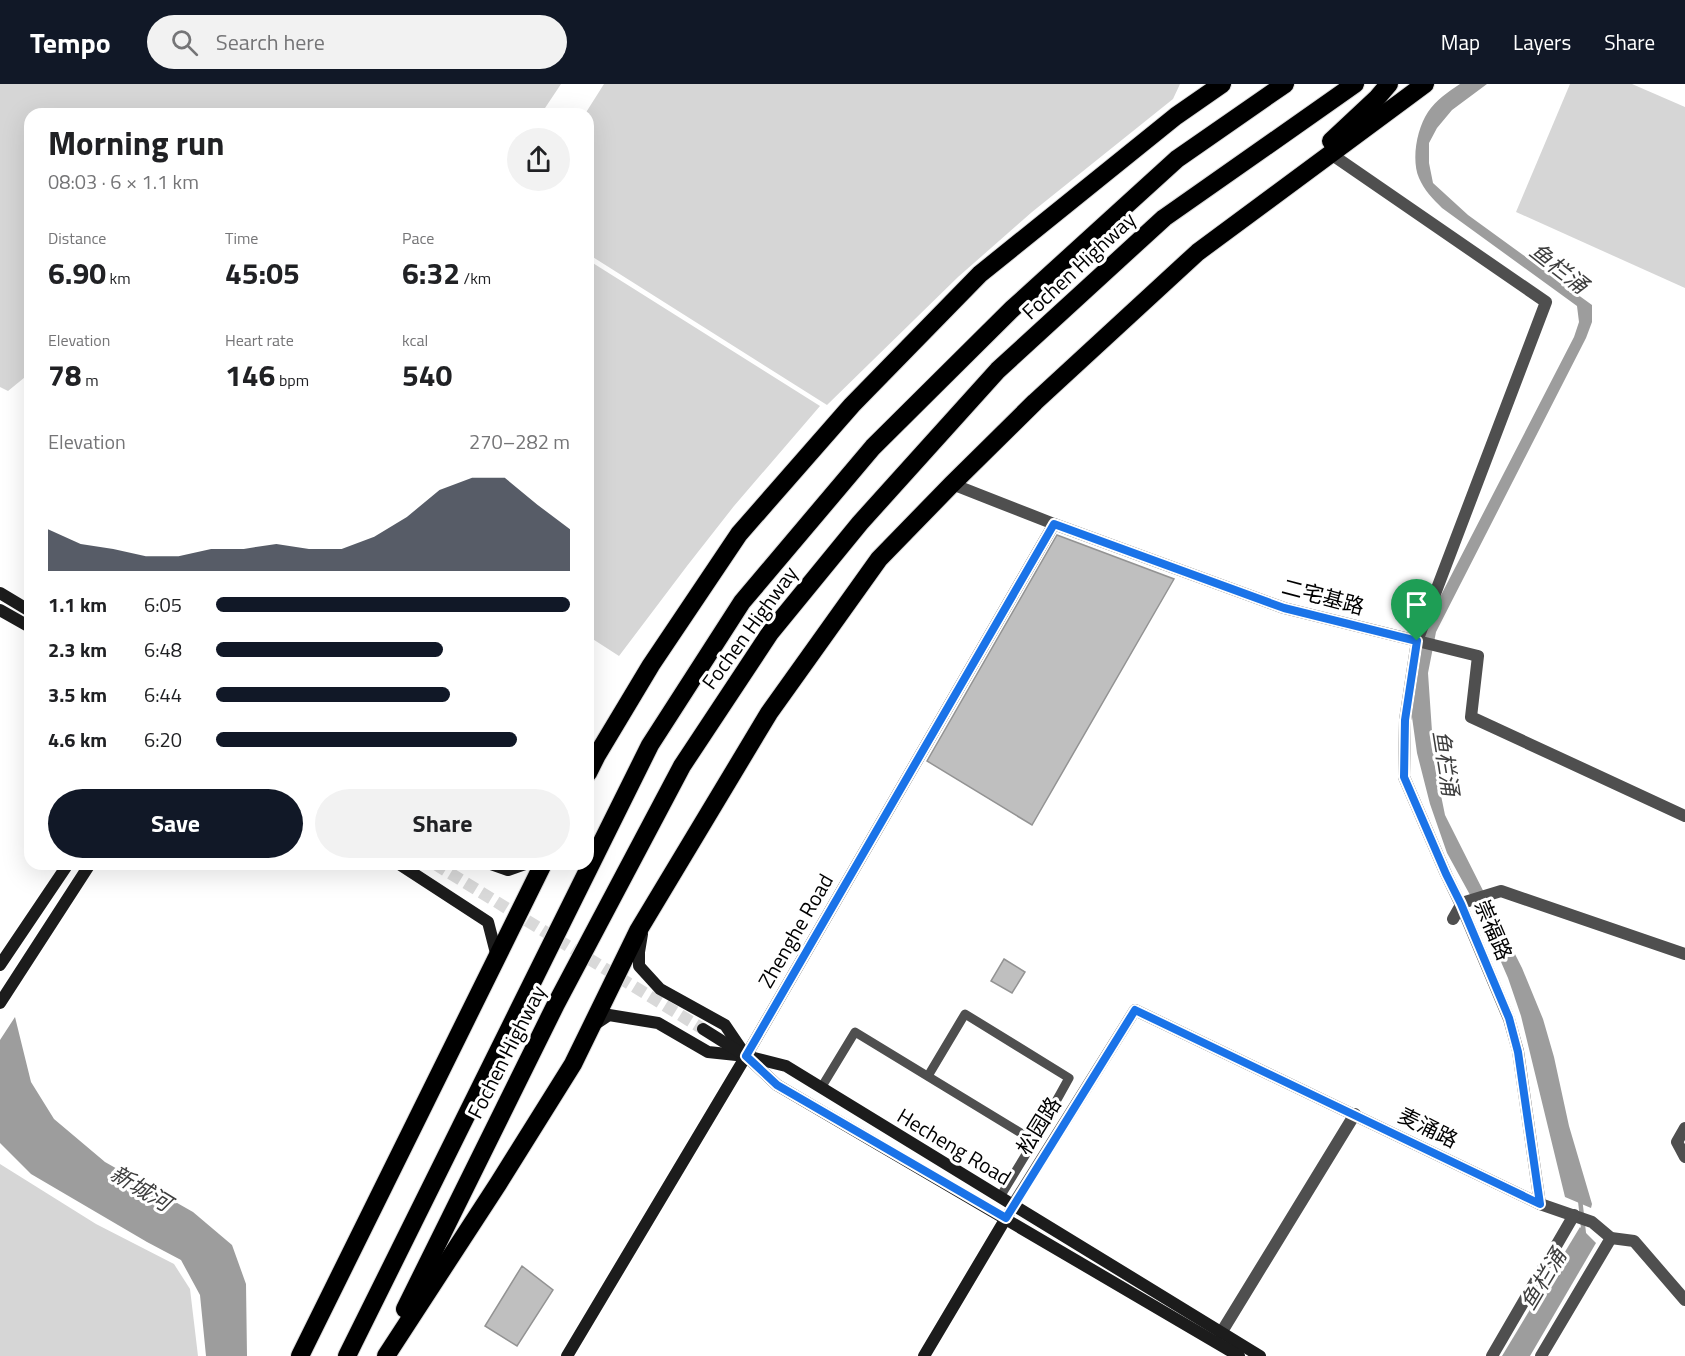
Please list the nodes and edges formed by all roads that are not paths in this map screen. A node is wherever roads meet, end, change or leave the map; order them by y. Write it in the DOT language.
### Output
graph roads {
  1 [pos="1222,84"];
  2 [pos="1233,84"];
  3 [pos="1284,84"];
  4 [pos="1355,84"];
  5 [pos="1389,84"];
  6 [pos="1425,84"];
  7 [pos="1176,116"];
  8 [pos="1331,154"];
  9 [pos="1269,200"];
  10 [pos="952,484"];
  11 [pos="1054,524"];
  12 [pos="0,593"];
  13 [pos="24,607"];
  14 [pos="0,610"];
  15 [pos="24,624"];
  16 [pos="1417,641"];
  17 [pos="594,761"];
  18 [pos="1685,816"];
  19 [pos="594,859"];
  20 [pos="64,870"];
  21 [pos="86,870"];
  22 [pos="408,870"];
  23 [pos="540,870"];
  24 [pos="588,870"];
  25 [pos="1463,903"];
  26 [pos="647,916"];
  27 [pos="1453,919"];
  28 [pos="1685,954"];
  29 [pos="497,957"];
  30 [pos="0,965"];
  31 [pos="0,1003"];
  32 [pos="1135,1010"];
  33 [pos="590,1028"];
  34 [pos="703,1029"];
  35 [pos="746,1056"];
  36 [pos="928,1076"];
  37 [pos="821,1088"];
  38 [pos="1355,1114"];
  39 [pos="1685,1128"];
  40 [pos="1034,1140"];
  41 [pos="1685,1157"];
  42 [pos="1000,1197"];
  43 [pos="1540,1204"];
  44 [pos="1013,1205"];
  45 [pos="1574,1215"];
  46 [pos="1006,1218"];
  47 [pos="1611,1238"];
  48 [pos="1685,1300"];
  49 [pos="1221,1333"];
  50 [pos="300,1356"];
  51 [pos="347,1356"];
  52 [pos="383,1356"];
  53 [pos="567,1356"];
  54 [pos="924,1356"];
  55 [pos="1239,1356"];
  56 [pos="1260,1356"];
  57 [pos="1492,1356"];
  58 [pos="1541,1356"];
  1 -- 7 [label="highway"];
  2 -- 7 [label="highway"];
  3 -- 19 [label="highway, Fochen Highway"];
  4 -- 52 [label="highway, Fochen Highway"];
  5 -- 9 [label="highway"];
  6 -- 8 [label="highway"];
  7 -- 17 [label="highway"];
  8 -- 9 [label="highway"];
  8 -- 16 [label="street, 崇福路"];
  9 -- 10 [label="highway"];
  10 -- 11 [label="street, 二宅基路"];
  10 -- 26 [label="highway"];
  11 -- 16 [label="street, 二宅基路"];
  11 -- 35 [label="main road, Zhenghe Road"];
  12 -- 13 [label="main road"];
  14 -- 15 [label="main road"];
  16 -- 18 [label="street, 二宅基路"];
  16 -- 25 [label="street, 崇福路"];
  20 -- 30 [label="main road"];
  21 -- 31 [label="main road"];
  22 -- 29 [label="main road"];
  23 -- 29 [label="highway"];
  24 -- 51 [label="highway, Fochen Highway"];
  25 -- 27 [label="street"];
  25 -- 28 [label="street"];
  25 -- 43 [label="street, 崇福路"];
  26 -- 33 [label="highway"];
  26 -- 35 [label="main road"];
  29 -- 50 [label="highway"];
  32 -- 38 [label="street, 麦涌路"];
  32 -- 44 [label="street, 松园路"];
  33 -- 35 [label="main road"];
  33 -- 52 [label="highway"];
  34 -- 35 [label="main road, Hecheng Road"];
  35 -- 37 [label="main road, Hecheng Road"];
  35 -- 46 [label="main road, Hecheng Road"];
  35 -- 53 [label="main road, Zhenghe Road"];
  36 -- 37 [label="lane"];
  36 -- 40 [label="lane"];
  36 -- 40 [label="lane"];
  37 -- 42 [label="main road, Hecheng Road"];
  38 -- 43 [label="street, 麦涌路"];
  38 -- 49 [label="street"];
  39 -- 41 [label="street"];
  40 -- 42 [label="lane"];
  42 -- 44 [label="main road, Hecheng Road"];
  43 -- 45 [label="street, 麦涌路"];
  44 -- 46 [label="main road, 松园路"];
  44 -- 49 [label="main road, Hecheng Road"];
  45 -- 47 [label="street, 麦涌路"];
  45 -- 57 [label="street"];
  46 -- 54 [label="main road, 松园路"];
  46 -- 55 [label="main road, Hecheng Road"];
  47 -- 48 [label="street, 麦涌路"];
  47 -- 58 [label="street"];
  49 -- 56 [label="main road, Hecheng Road"];
}
